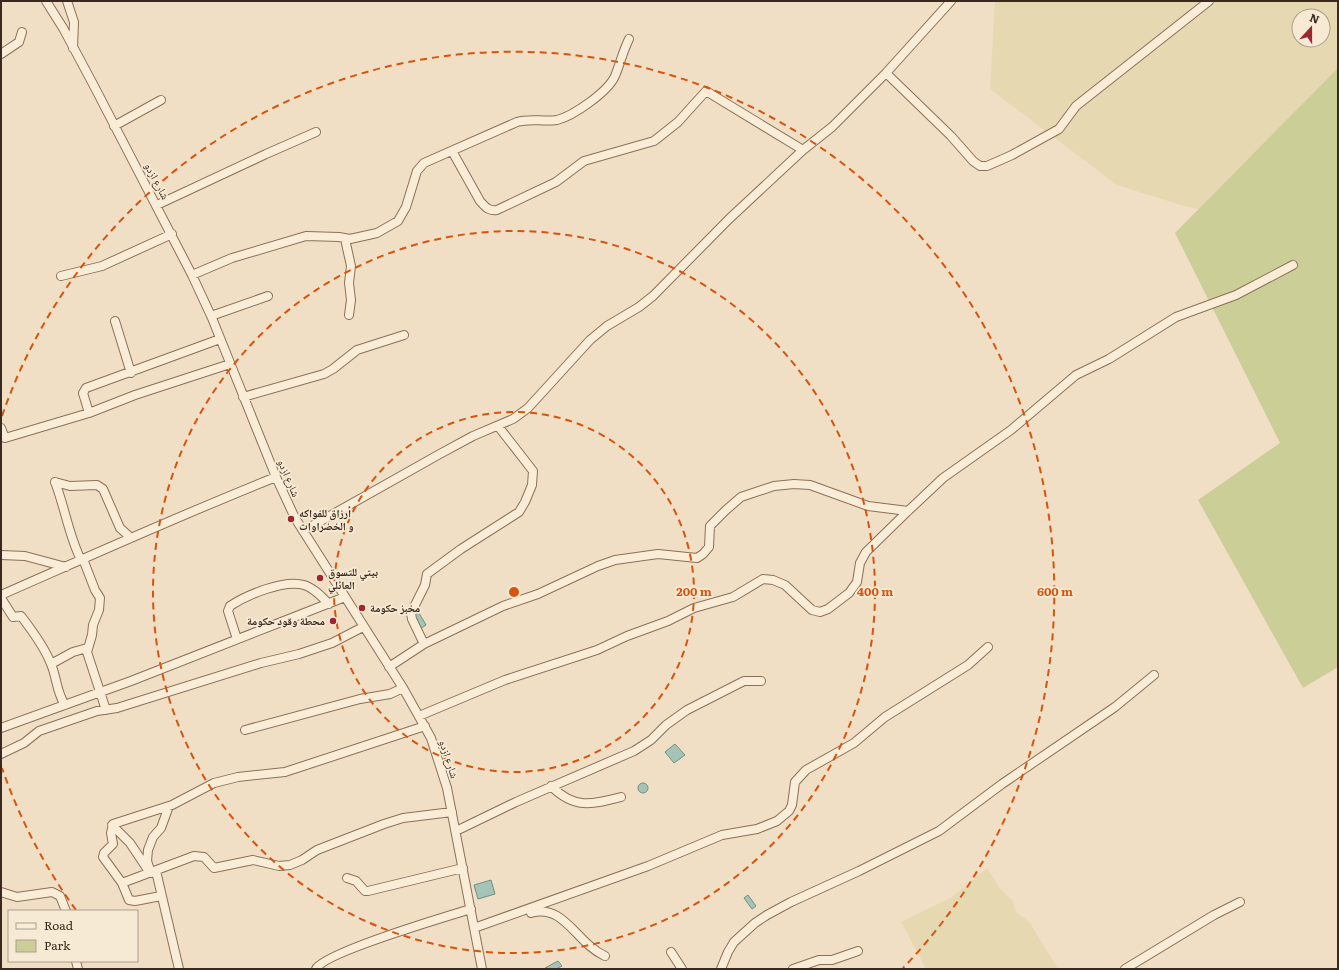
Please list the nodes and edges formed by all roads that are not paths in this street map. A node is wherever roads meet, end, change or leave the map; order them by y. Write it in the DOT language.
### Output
graph roads {
  1 [pos="46,1"];
  2 [pos="68,1"];
  3 [pos="950,1"];
  4 [pos="1209,1"];
  5 [pos="22,32"];
  6 [pos="629,39"];
  7 [pos="73,48"];
  8 [pos="1,54"];
  9 [pos="886,73"];
  10 [pos="161,100"];
  11 [pos="114,126"];
  12 [pos="316,132"];
  13 [pos="803,150"];
  14 [pos="452,151"];
  15 [pos="157,205"];
  16 [pos="172,234"];
  17 [pos="345,239"];
  18 [pos="1294,265"];
  19 [pos="192,275"];
  20 [pos="60,276"];
  21 [pos="268,296"];
  22 [pos="349,315"];
  23 [pos="211,316"];
  24 [pos="115,321"];
  25 [pos="404,335"];
  26 [pos="220,340"];
  27 [pos="230,364"];
  28 [pos="131,373"];
  29 [pos="243,397"];
  30 [pos="89,413"];
  31 [pos="498,426"];
  32 [pos="1,428"];
  33 [pos="276,477"];
  34 [pos="908,511"];
  35 [pos="303,532"];
  36 [pos="131,538"];
  37 [pos="1,555"];
  38 [pos="82,560"];
  39 [pos="66,567"];
  40 [pos="1,596"];
  41 [pos="345,597"];
  42 [pos="329,604"];
  43 [pos="364,627"];
  44 [pos="237,639"];
  45 [pos="424,644"];
  46 [pos="988,647"];
  47 [pos="87,648"];
  48 [pos="51,664"];
  49 [pos="389,667"];
  50 [pos="1154,675"];
  51 [pos="761,681"];
  52 [pos="403,688"];
  53 [pos="100,692"];
  54 [pos="65,705"];
  55 [pos="106,710"];
  56 [pos="419,716"];
  57 [pos="425,726"];
  58 [pos="1,728"];
  59 [pos="245,730"];
  60 [pos="1,754"];
  61 [pos="551,786"];
  62 [pos="621,797"];
  63 [pos="169,806"];
  64 [pos="452,812"];
  65 [pos="112,825"];
  66 [pos="456,831"];
  67 [pos="463,868"];
  68 [pos="153,872"];
  69 [pos="347,878"];
  70 [pos="122,883"];
  71 [pos="1,892"];
  72 [pos="161,896"];
  73 [pos="1240,902"];
  74 [pos="471,909"];
  75 [pos="66,910"];
  76 [pos="477,927"];
  77 [pos="858,951"];
  78 [pos="671,952"];
  79 [pos="605,956"];
  80 [pos="179,969"];
  81 [pos="316,969"];
  82 [pos="482,969"];
  83 [pos="682,969"];
  84 [pos="721,969"];
  85 [pos="793,969"];
  86 [pos="1125,969"];
  1 -- 7 [label="street, شارع ازدو"];
  2 -- 7 [label="street"];
  3 -- 9 [label="street"];
  4 -- 9 [label="street"];
  5 -- 8 [label="street"];
  6 -- 14 [label="street"];
  7 -- 11 [label="street, شارع ازدو"];
  9 -- 13 [label="street"];
  10 -- 11 [label="street"];
  11 -- 15 [label="street, شارع ازدو"];
  12 -- 15 [label="street"];
  13 -- 14 [label="street"];
  13 -- 31 [label="street"];
  14 -- 17 [label="street"];
  15 -- 16 [label="street, شارع ازدو"];
  16 -- 19 [label="street, شارع ازدو"];
  16 -- 20 [label="street"];
  17 -- 19 [label="street"];
  17 -- 22 [label="street"];
  18 -- 34 [label="street"];
  19 -- 23 [label="street, شارع ازدو"];
  21 -- 23 [label="street"];
  23 -- 26 [label="street, شارع ازدو"];
  24 -- 28 [label="street"];
  25 -- 29 [label="street"];
  26 -- 27 [label="street, شارع ازدو"];
  26 -- 28 [label="street"];
  27 -- 29 [label="street, شارع ازدو"];
  27 -- 30 [label="street"];
  28 -- 30 [label="street"];
  29 -- 33 [label="street, شارع ازدو"];
  30 -- 32 [label="street"];
  31 -- 35 [label="street"];
  31 -- 45 [label="street"];
  33 -- 35 [label="street, شارع ازدو"];
  33 -- 36 [label="street"];
  34 -- 45 [label="street"];
  34 -- 56 [label="street"];
  35 -- 41 [label="street, شارع ازدو"];
  36 -- 38 [label="street"];
  36 -- 38 [label="street"];
  37 -- 39 [label="street"];
  38 -- 39 [label="street"];
  38 -- 47 [label="street"];
  39 -- 40 [label="street"];
  40 -- 48 [label="street"];
  41 -- 42 [label="street"];
  41 -- 43 [label="street, شارع ازدو"];
  42 -- 44 [label="street"];
  42 -- 44 [label="street"];
  43 -- 49 [label="street, شارع ازدو"];
  43 -- 55 [label="street"];
  44 -- 53 [label="street"];
  45 -- 49 [label="street"];
  46 -- 76 [label="street"];
  47 -- 48 [label="street"];
  47 -- 53 [label="street"];
  48 -- 54 [label="street"];
  49 -- 52 [label="street, شارع ازدو"];
  50 -- 84 [label="street"];
  51 -- 61 [label="street"];
  52 -- 56 [label="street, شارع ازدو"];
  52 -- 59 [label="street"];
  53 -- 54 [label="street"];
  53 -- 55 [label="street"];
  54 -- 58 [label="street"];
  55 -- 60 [label="street"];
  56 -- 57 [label="street, شارع ازدو"];
  57 -- 63 [label="street"];
  57 -- 64 [label="street, شارع ازدو"];
  61 -- 62 [label="street"];
  61 -- 66 [label="street"];
  63 -- 65 [label="street"];
  63 -- 68 [label="street"];
  64 -- 66 [label="street, شارع ازدو"];
  64 -- 68 [label="street"];
  65 -- 68 [label="street"];
  65 -- 70 [label="street"];
  66 -- 67 [label="street, شارع ازدو"];
  67 -- 69 [label="street"];
  67 -- 74 [label="street, شارع ازدو"];
  68 -- 70 [label="street"];
  68 -- 72 [label="street"];
  70 -- 72 [label="street"];
  71 -- 75 [label="street"];
  72 -- 80 [label="street"];
  73 -- 86 [label="street"];
  74 -- 76 [label="street, شارع ازدو"];
  74 -- 81 [label="street"];
  76 -- 79 [label="street"];
  76 -- 82 [label="street, شارع ازدو"];
  77 -- 85 [label="street"];
  78 -- 83 [label="street"];
}
